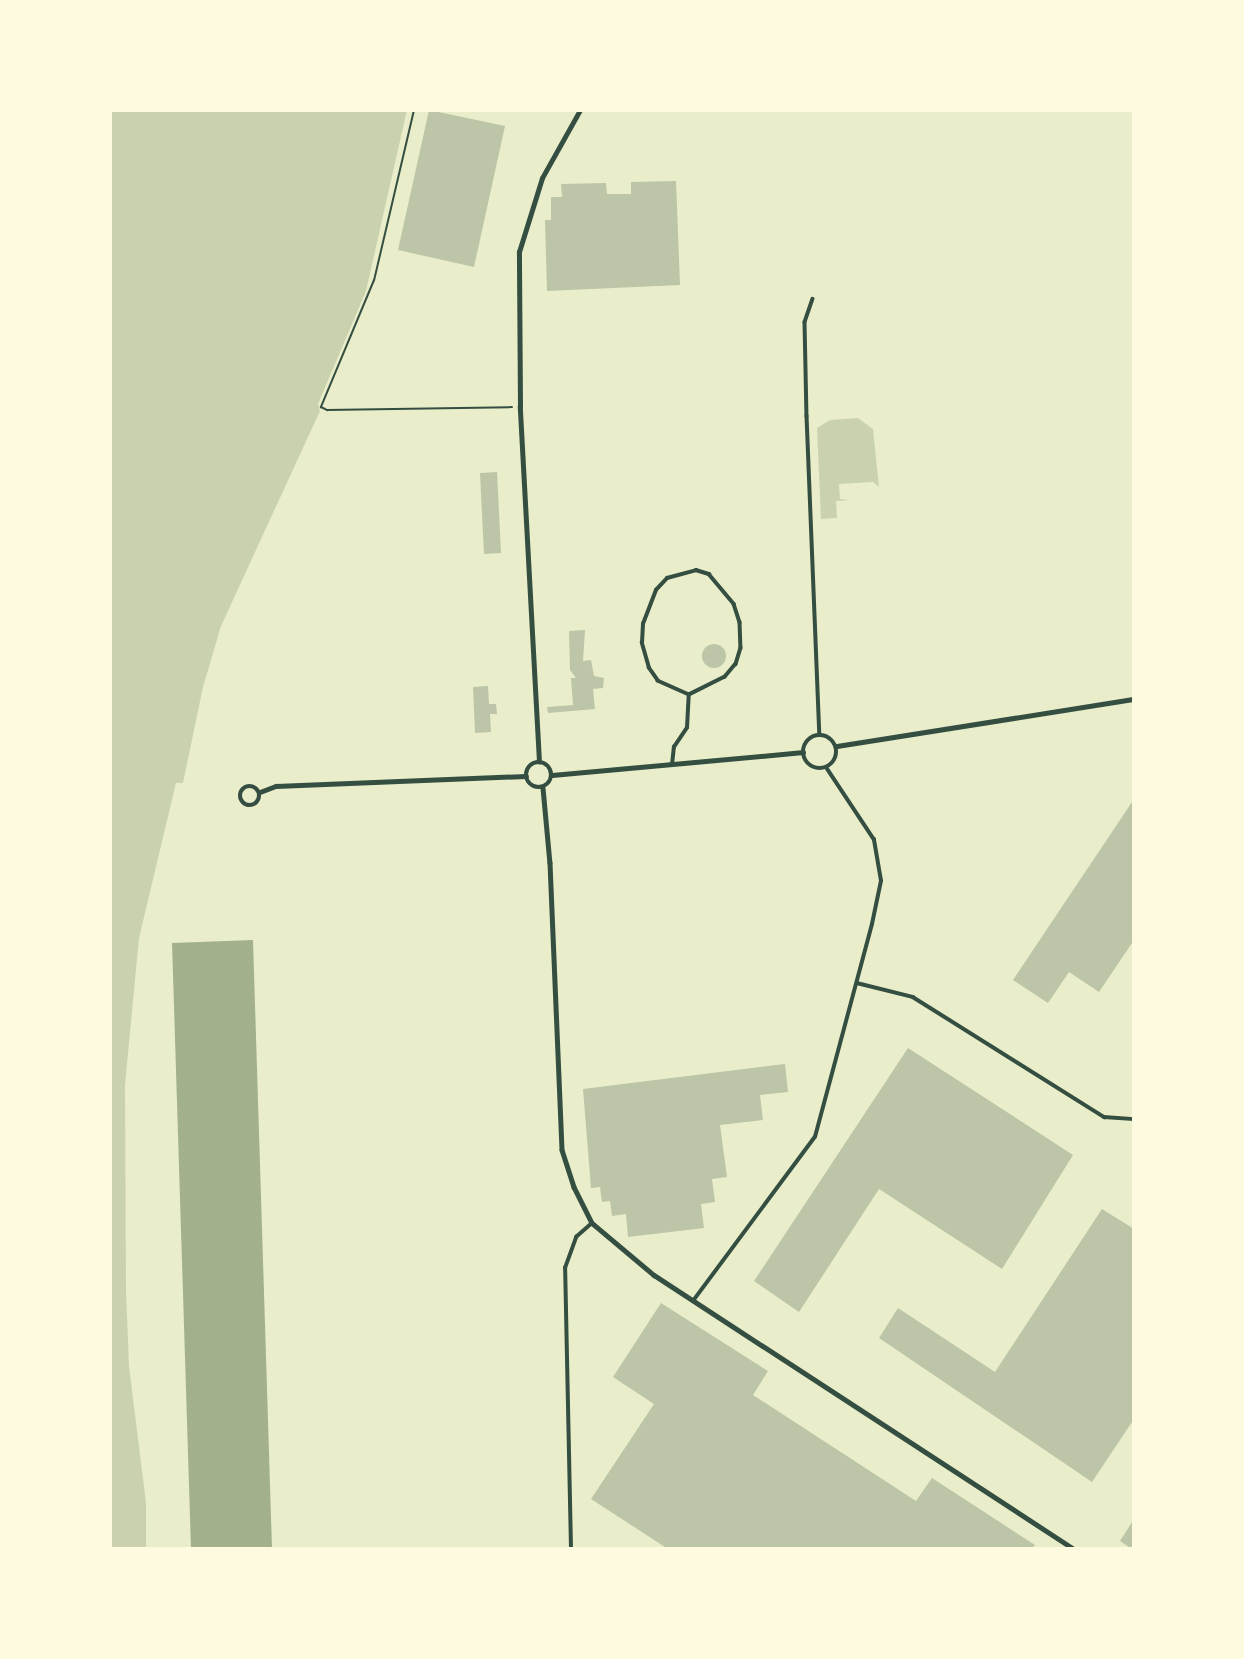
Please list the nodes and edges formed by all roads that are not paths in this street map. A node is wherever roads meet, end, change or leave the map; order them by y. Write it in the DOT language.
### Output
graph roads {
  1 [pos="580,110"];
  2 [pos="813,299"];
  3 [pos="689,695"];
  4 [pos="1134,699"];
  5 [pos="820,735"];
  6 [pos="837,746"];
  7 [pos="803,752"];
  8 [pos="539,762"];
  9 [pos="672,765"];
  10 [pos="827,769"];
  11 [pos="552,775"];
  12 [pos="526,776"];
  13 [pos="543,788"];
  14 [pos="260,792"];
  15 [pos="857,983"];
  16 [pos="1134,1119"];
  17 [pos="592,1223"];
  18 [pos="693,1301"];
  19 [pos="571,1549"];
  20 [pos="1074,1549"];
  1 -- 8 [label="main road"];
  2 -- 5 [label="street"];
  3 -- 3 [label="street"];
  3 -- 9 [label="street"];
  4 -- 6 [label="main road"];
  5 -- 6 [label="main road"];
  5 -- 7 [label="main road"];
  6 -- 10 [label="main road"];
  7 -- 9 [label="main road"];
  7 -- 10 [label="main road"];
  8 -- 11 [label="main road"];
  8 -- 12 [label="main road"];
  9 -- 11 [label="main road"];
  10 -- 15 [label="street"];
  11 -- 13 [label="main road"];
  12 -- 13 [label="main road"];
  12 -- 14 [label="main road"];
  13 -- 17 [label="main road"];
  14 -- 14 [label="main road"];
  15 -- 16 [label="street"];
  15 -- 18 [label="street"];
  17 -- 18 [label="main road"];
  17 -- 19 [label="street"];
  18 -- 20 [label="main road"];
}
